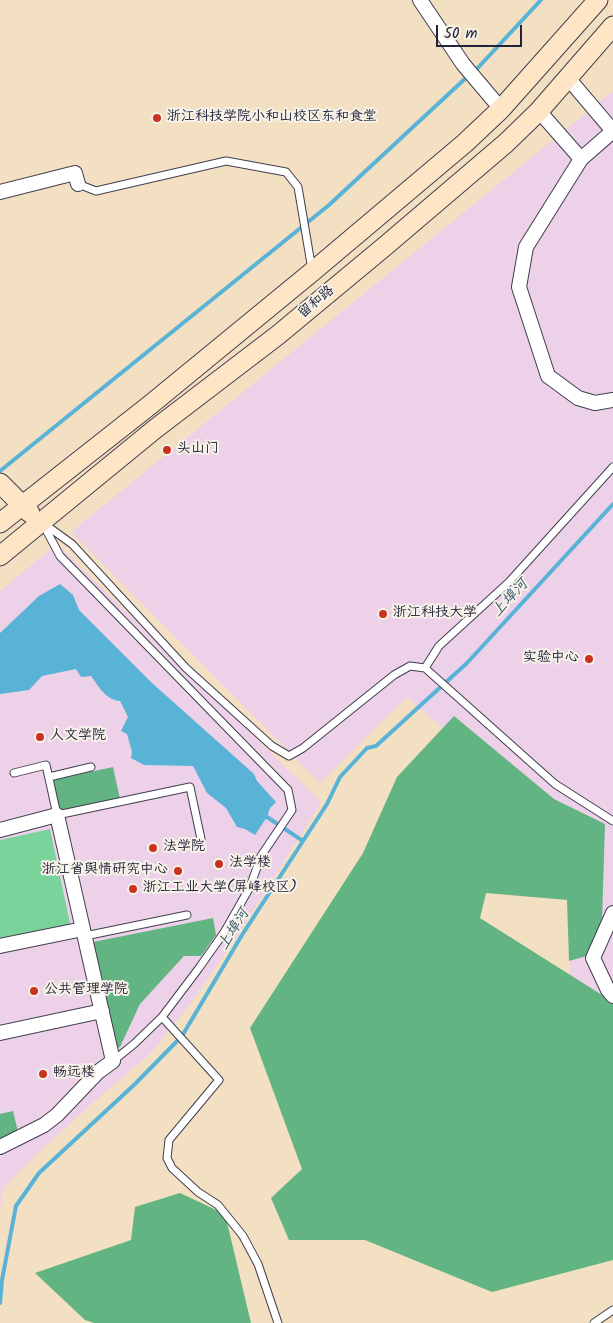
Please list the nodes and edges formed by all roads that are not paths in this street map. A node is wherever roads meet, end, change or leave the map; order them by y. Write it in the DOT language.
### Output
graph roads {
  1 [pos="420,0"];
  2 [pos="598,0"];
  3 [pos="613,26"];
  4 [pos="568,78"];
  5 [pos="501,109"];
  6 [pos="539,110"];
  7 [pos="613,131"];
  8 [pos="581,160"];
  9 [pos="78,184"];
  10 [pos="0,192"];
  11 [pos="312,272"];
  12 [pos="613,400"];
  13 [pos="613,468"];
  14 [pos="0,482"];
  15 [pos="21,506"];
  16 [pos="41,522"];
  17 [pos="0,523"];
  18 [pos="0,556"];
  19 [pos="425,668"];
  20 [pos="91,767"];
  21 [pos="14,773"];
  22 [pos="49,777"];
  23 [pos="57,815"];
  24 [pos="613,821"];
  25 [pos="0,830"];
  26 [pos="201,839"];
  27 [pos="613,913"];
  28 [pos="187,915"];
  29 [pos="84,932"];
  30 [pos="0,946"];
  31 [pos="613,996"];
  32 [pos="102,1011"];
  33 [pos="162,1017"];
  34 [pos="0,1034"];
  35 [pos="113,1061"];
  36 [pos="0,1147"];
  37 [pos="613,1310"];
  38 [pos="278,1323"];
  39 [pos="594,1323"];
  1 -- 5 [label="street"];
  2 -- 5 [label="main road, 留和路"];
  3 -- 4 [label="main road, 留和路"];
  4 -- 6 [label="main road, 留和路"];
  4 -- 7 [label="street"];
  5 -- 11 [label="main road, 留和路"];
  6 -- 8 [label="street"];
  6 -- 16 [label="main road, 留和路"];
  7 -- 8 [label="street"];
  8 -- 12 [label="street"];
  9 -- 10 [label="street"];
  9 -- 11 [label="lane"];
  11 -- 15 [label="main road, 留和路"];
  13 -- 19 [label="lane"];
  14 -- 15 [label="main road"];
  15 -- 16 [label="main road"];
  15 -- 17 [label="main road, 留和路"];
  16 -- 18 [label="main road, 留和路"];
  16 -- 19 [label="lane"];
  16 -- 33 [label="lane"];
  19 -- 24 [label="lane"];
  20 -- 22 [label="lane"];
  21 -- 22 [label="lane"];
  22 -- 23 [label="lane"];
  23 -- 25 [label="street"];
  23 -- 26 [label="lane"];
  23 -- 29 [label="street"];
  27 -- 31 [label="street"];
  28 -- 29 [label="lane"];
  29 -- 30 [label="street"];
  29 -- 32 [label="street"];
  32 -- 34 [label="street"];
  32 -- 35 [label="street"];
  33 -- 35 [label="lane"];
  33 -- 38 [label="lane"];
  35 -- 36 [label="street"];
  37 -- 39 [label="lane"];
}
